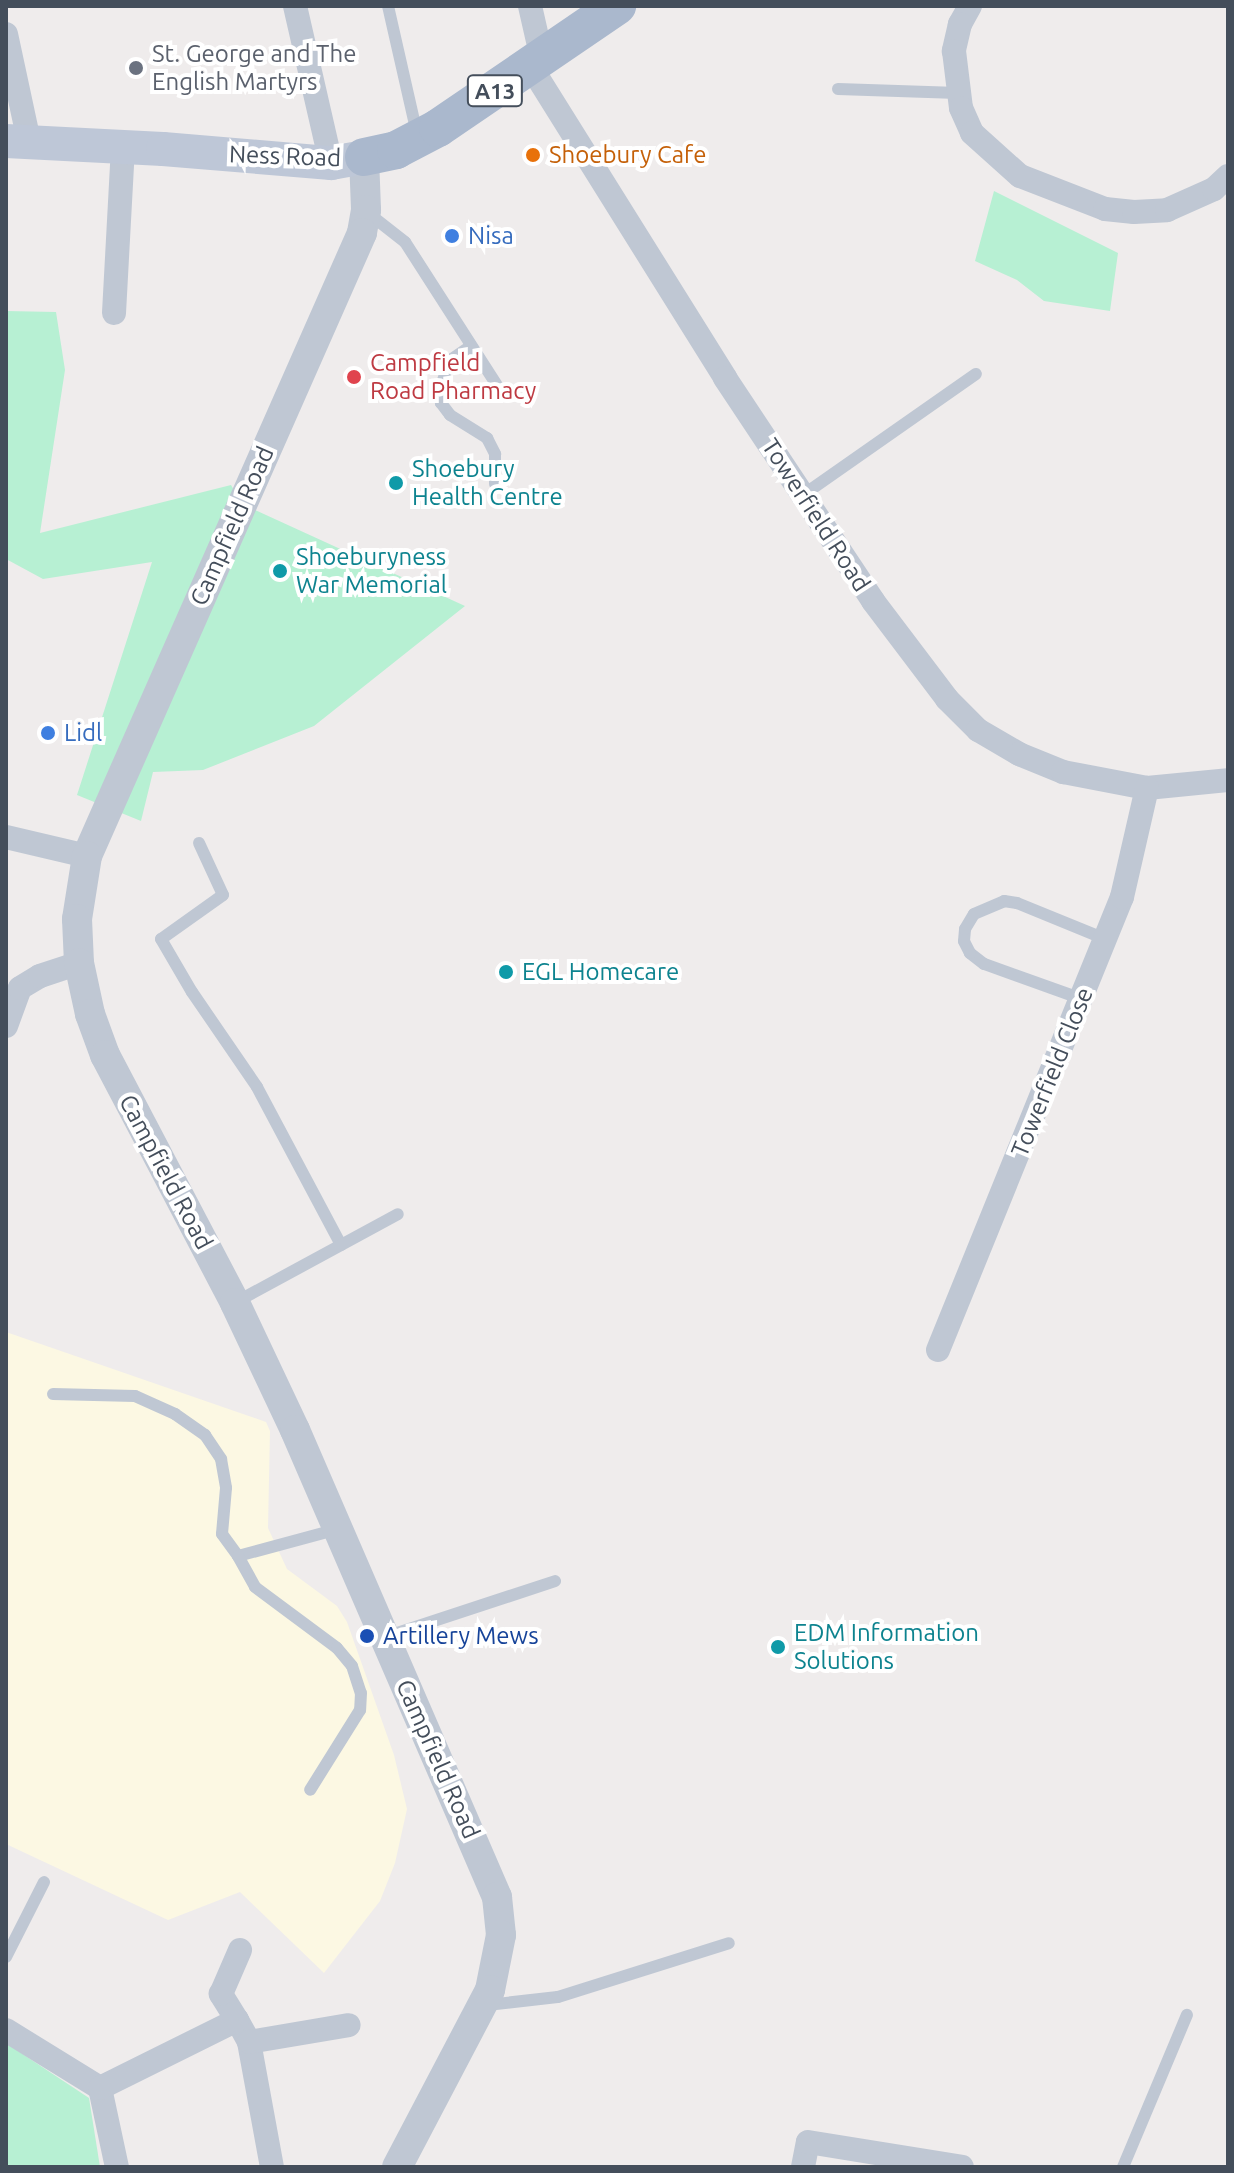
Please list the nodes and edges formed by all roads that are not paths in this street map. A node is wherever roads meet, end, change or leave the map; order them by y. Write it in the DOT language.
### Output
graph roads {
  1 [pos="295,6"];
  2 [pos="388,6"];
  3 [pos="530,6"];
  4 [pos="617,6"];
  5 [pos="970,6"];
  6 [pos="6,34"];
  7 [pos="536,63"];
  8 [pos="838,89"];
  9 [pos="958,93"];
  10 [pos="418,137"];
  11 [pos="18,141"];
  12 [pos="123,146"];
  13 [pos="348,160"];
  14 [pos="1228,176"];
  15 [pos="366,210"];
  16 [pos="114,313"];
  17 [pos="471,346"];
  18 [pos="976,374"];
  19 [pos="498,387"];
  20 [pos="495,484"];
  21 [pos="803,495"];
  22 [pos="1228,780"];
  23 [pos="1147,788"];
  24 [pos="6,837"];
  25 [pos="199,843"];
  26 [pos="87,856"];
  27 [pos="1105,939"];
  28 [pos="79,963"];
  29 [pos="1082,999"];
  30 [pos="6,1026"];
  31 [pos="398,1214"];
  32 [pos="341,1245"];
  33 [pos="235,1303"];
  34 [pos="938,1350"];
  35 [pos="53,1394"];
  36 [pos="338,1529"];
  37 [pos="238,1556"];
  38 [pos="555,1581"];
  39 [pos="385,1637"];
  40 [pos="310,1790"];
  41 [pos="44,1882"];
  42 [pos="729,1943"];
  43 [pos="240,1950"];
  44 [pos="6,1957"];
  45 [pos="483,2006"];
  46 [pos="1187,2015"];
  47 [pos="237,2020"];
  48 [pos="349,2025"];
  49 [pos="6,2030"];
  50 [pos="249,2042"];
  51 [pos="100,2088"];
  52 [pos="401,2166"];
  53 [pos="117,2167"];
  54 [pos="272,2167"];
  55 [pos="803,2167"];
  56 [pos="962,2167"];
  57 [pos="1123,2167"];
  1 -- 13 [label="street"];
  2 -- 10 [label="lane"];
  3 -- 7 [label="street, Towerfield Road"];
  4 -- 7 [label="main road, Ness Road / A13"];
  5 -- 9 [label="street"];
  6 -- 11 [label="street"];
  7 -- 10 [label="main road, Ness Road / A13"];
  7 -- 21 [label="street, Towerfield Road"];
  8 -- 9 [label="lane"];
  9 -- 14 [label="street"];
  10 -- 13 [label="main road, Ness Road / A13"];
  11 -- 12 [label="main road, Ness Road"];
  12 -- 13 [label="main road, Ness Road"];
  12 -- 16 [label="street"];
  13 -- 15 [label="street, Campfield Road"];
  15 -- 17 [label="lane"];
  15 -- 26 [label="street, Campfield Road"];
  17 -- 19 [label="lane"];
  17 -- 20 [label="lane"];
  18 -- 21 [label="lane"];
  21 -- 23 [label="street, Towerfield Road"];
  22 -- 23 [label="street, Towerfield Road"];
  23 -- 27 [label="street, Towerfield Close"];
  24 -- 26 [label="street"];
  25 -- 32 [label="lane"];
  26 -- 28 [label="street, Campfield Road"];
  27 -- 29 [label="street, Towerfield Close"];
  27 -- 29 [label="lane"];
  28 -- 30 [label="street"];
  28 -- 33 [label="street, Campfield Road"];
  29 -- 34 [label="street, Towerfield Close"];
  31 -- 32 [label="lane"];
  32 -- 33 [label="lane"];
  33 -- 36 [label="street, Campfield Road"];
  35 -- 37 [label="lane"];
  36 -- 37 [label="lane"];
  36 -- 39 [label="street, Campfield Road"];
  37 -- 40 [label="lane"];
  38 -- 39 [label="lane"];
  39 -- 45 [label="street, Campfield Road"];
  41 -- 44 [label="lane"];
  42 -- 45 [label="lane"];
  43 -- 47 [label="street"];
  45 -- 52 [label="street, Campfield Road"];
  46 -- 57 [label="lane"];
  47 -- 50 [label="street"];
  47 -- 51 [label="street"];
  48 -- 50 [label="street"];
  49 -- 51 [label="street"];
  50 -- 54 [label="street"];
  51 -- 53 [label="street"];
  55 -- 56 [label="street"];
}
